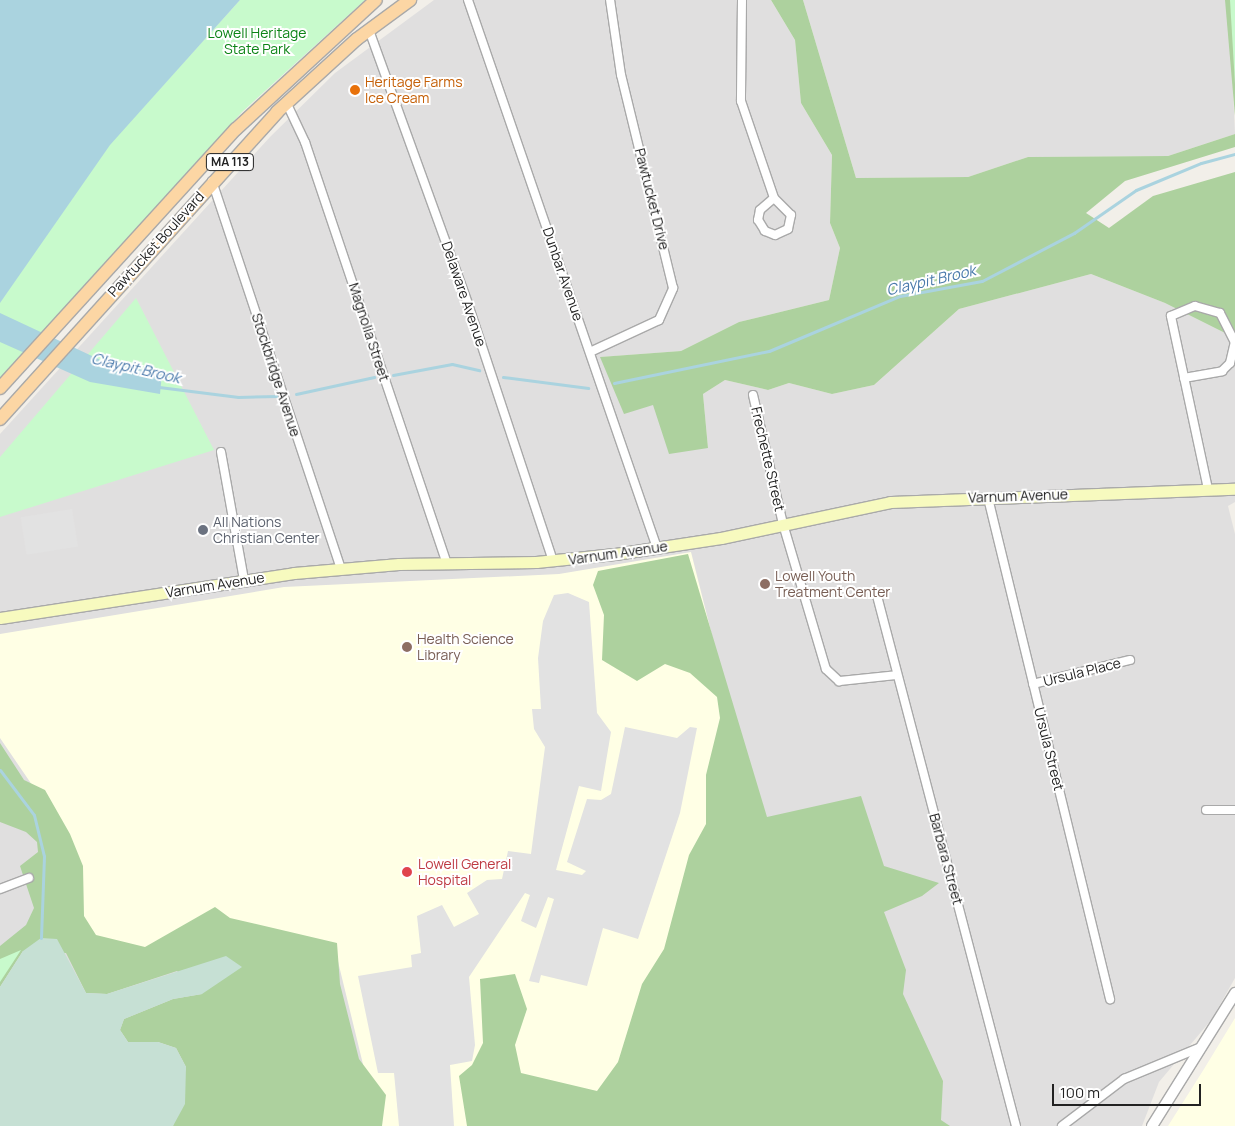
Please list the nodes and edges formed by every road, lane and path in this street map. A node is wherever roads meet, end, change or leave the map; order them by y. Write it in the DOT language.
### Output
graph roads {
  1 [pos="376,0"];
  2 [pos="410,0"];
  3 [pos="468,0"];
  4 [pos="610,0"];
  5 [pos="742,0"];
  6 [pos="368,30"];
  7 [pos="287,104"];
  8 [pos="212,181"];
  9 [pos="774,198"];
  10 [pos="1235,342"];
  11 [pos="590,352"];
  12 [pos="1184,378"];
  13 [pos="0,388"];
  14 [pos="753,395"];
  15 [pos="0,419"];
  16 [pos="221,452"];
  17 [pos="1208,489"];
  18 [pos="1235,489"];
  19 [pos="988,498"];
  20 [pos="783,524"];
  21 [pos="657,548"];
  22 [pos="553,561"];
  23 [pos="446,562"];
  24 [pos="341,568"];
  25 [pos="244,580"];
  26 [pos="876,592"];
  27 [pos="0,618"];
  28 [pos="1130,660"];
  29 [pos="897,675"];
  30 [pos="1033,684"];
  31 [pos="1206,810"];
  32 [pos="1235,810"];
  33 [pos="29,878"];
  34 [pos="0,889"];
  35 [pos="1235,993"];
  36 [pos="1110,1000"];
  37 [pos="1199,1048"];
  38 [pos="1016,1126"];
  39 [pos="1062,1126"];
  40 [pos="1152,1126"];
  1 -- 13 [label="main road, Pawtucket Boulevard / MA 113"];
  2 -- 6 [label="main road, Pawtucket Boulevard / MA 113"];
  3 -- 11 [label="street, Dunbar Avenue"];
  4 -- 11 [label="street, Pawtucket Drive"];
  5 -- 9 [label="street"];
  6 -- 7 [label="main road, Pawtucket Boulevard / MA 113"];
  6 -- 22 [label="street, Delaware Avenue"];
  7 -- 8 [label="main road, Pawtucket Boulevard / MA 113"];
  7 -- 23 [label="street, Magnolia Street"];
  8 -- 15 [label="main road, Pawtucket Boulevard / MA 113"];
  8 -- 24 [label="street, Stockbridge Avenue"];
  9 -- 9 [label="street"];
  10 -- 12 [label="street"];
  10 -- 12 [label="street"];
  11 -- 21 [label="street, Dunbar Avenue"];
  12 -- 17 [label="street"];
  14 -- 20 [label="street, Frechette Street"];
  16 -- 25 [label="street"];
  17 -- 18 [label="main road, Varnum Avenue"];
  17 -- 19 [label="main road, Varnum Avenue"];
  19 -- 20 [label="main road, Varnum Avenue"];
  19 -- 30 [label="street, Ursula Street"];
  20 -- 21 [label="main road, Varnum Avenue"];
  20 -- 29 [label="street, Frechette Street"];
  21 -- 22 [label="main road, Varnum Avenue"];
  22 -- 23 [label="main road, Varnum Avenue"];
  23 -- 24 [label="main road, Varnum Avenue"];
  24 -- 25 [label="main road, Varnum Avenue"];
  25 -- 27 [label="main road, Varnum Avenue"];
  26 -- 29 [label="street, Barbara Street"];
  28 -- 30 [label="street, Ursula Place"];
  29 -- 38 [label="street, Barbara Street"];
  30 -- 36 [label="street, Ursula Street"];
  31 -- 32 [label="street"];
  33 -- 34 [label="street"];
  35 -- 37 [label="street"];
  37 -- 39 [label="street"];
  37 -- 40 [label="street"];
}
